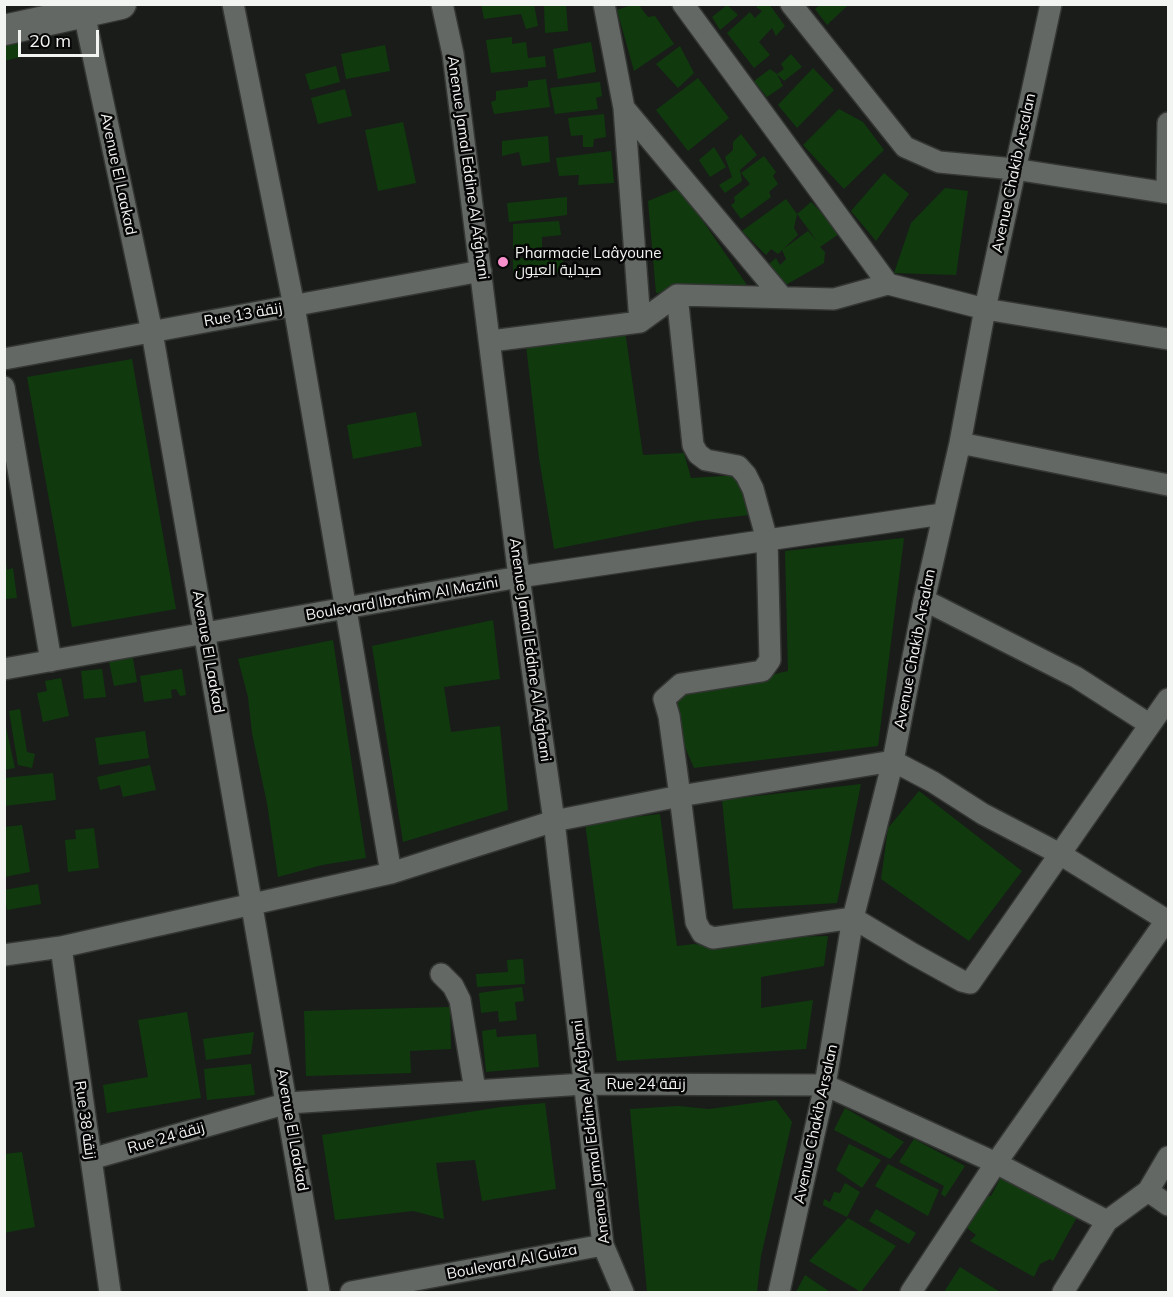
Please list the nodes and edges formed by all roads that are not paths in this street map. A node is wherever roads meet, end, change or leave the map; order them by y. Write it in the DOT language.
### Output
graph roads {
  1 [pos="121,4"];
  2 [pos="233,4"];
  3 [pos="442,4"];
  4 [pos="604,4"];
  5 [pos="683,4"];
  6 [pos="791,4"];
  7 [pos="1051,4"];
  8 [pos="84,13"];
  9 [pos="4,30"];
  10 [pos="624,108"];
  11 [pos="1168,123"];
  12 [pos="1014,169"];
  13 [pos="1168,193"];
  14 [pos="481,271"];
  15 [pos="888,284"];
  16 [pos="677,295"];
  17 [pos="781,296"];
  18 [pos="294,306"];
  19 [pos="985,309"];
  20 [pos="640,322"];
  21 [pos="152,332"];
  22 [pos="1168,339"];
  23 [pos="491,341"];
  24 [pos="4,359"];
  25 [pos="4,387"];
  26 [pos="960,443"];
  27 [pos="1168,485"];
  28 [pos="942,514"];
  29 [pos="767,540"];
  30 [pos="519,577"];
  31 [pos="924,600"];
  32 [pos="345,610"];
  33 [pos="205,634"];
  34 [pos="51,661"];
  35 [pos="4,669"];
  36 [pos="1168,699"];
  37 [pos="1149,724"];
  38 [pos="893,761"];
  39 [pos="680,796"];
  40 [pos="554,821"];
  41 [pos="1060,854"];
  42 [pos="391,873"];
  43 [pos="252,903"];
  44 [pos="853,918"];
  45 [pos="1168,920"];
  46 [pos="61,947"];
  47 [pos="4,954"];
  48 [pos="441,974"];
  49 [pos="584,1084"];
  50 [pos="825,1084"];
  51 [pos="475,1090"];
  52 [pos="288,1103"];
  53 [pos="1168,1157"];
  54 [pos="91,1159"];
  55 [pos="996,1163"];
  56 [pos="1148,1191"];
  57 [pos="1168,1205"];
  58 [pos="1107,1221"];
  59 [pos="603,1245"];
  60 [pos="110,1293"];
  61 [pos="320,1293"];
  62 [pos="351,1293"];
  63 [pos="623,1293"];
  64 [pos="779,1293"];
  65 [pos="911,1293"];
  66 [pos="1063,1293"];
  1 -- 8 [label="main road"];
  2 -- 18 [label="street"];
  3 -- 14 [label="street, Anenue Jamal Eddine Al Afghani"];
  4 -- 10 [label="street"];
  5 -- 15 [label="street"];
  6 -- 12 [label="street"];
  7 -- 12 [label="street, Avenue Chakib Arsalan"];
  8 -- 9 [label="main road"];
  8 -- 21 [label="street, Avenue El Laakad"];
  10 -- 17 [label="street"];
  10 -- 20 [label="street"];
  11 -- 13 [label="street"];
  12 -- 13 [label="street"];
  12 -- 19 [label="street, Avenue Chakib Arsalan"];
  14 -- 18 [label="street, Rue 13 زنقة"];
  14 -- 23 [label="street, Anenue Jamal Eddine Al Afghani"];
  15 -- 17 [label="street"];
  15 -- 19 [label="street"];
  16 -- 17 [label="street"];
  16 -- 20 [label="street"];
  16 -- 29 [label="street"];
  18 -- 21 [label="street, Rue 13 زنقة"];
  18 -- 32 [label="street"];
  19 -- 22 [label="street"];
  19 -- 26 [label="street, Avenue Chakib Arsalan"];
  20 -- 23 [label="street"];
  21 -- 24 [label="street, Rue 13 زنقة"];
  21 -- 33 [label="street, Avenue El Laakad"];
  23 -- 30 [label="street, Anenue Jamal Eddine Al Afghani"];
  25 -- 34 [label="street"];
  26 -- 27 [label="street"];
  26 -- 28 [label="street, Avenue Chakib Arsalan"];
  28 -- 29 [label="street, Boulevard Ibrahim Al Mazini"];
  28 -- 31 [label="street, Avenue Chakib Arsalan"];
  29 -- 30 [label="street, Boulevard Ibrahim Al Mazini"];
  29 -- 39 [label="street"];
  30 -- 32 [label="street, Boulevard Ibrahim Al Mazini"];
  30 -- 40 [label="street, Anenue Jamal Eddine Al Afghani"];
  31 -- 37 [label="street"];
  31 -- 38 [label="street, Avenue Chakib Arsalan"];
  32 -- 33 [label="street, Boulevard Ibrahim Al Mazini"];
  32 -- 42 [label="street"];
  33 -- 34 [label="street, Boulevard Ibrahim Al Mazini"];
  33 -- 43 [label="street, Avenue El Laakad"];
  34 -- 35 [label="street, Boulevard Ibrahim Al Mazini"];
  36 -- 37 [label="street"];
  37 -- 41 [label="street"];
  38 -- 39 [label="street"];
  38 -- 41 [label="street"];
  38 -- 44 [label="street, Avenue Chakib Arsalan"];
  39 -- 40 [label="street"];
  39 -- 44 [label="street"];
  40 -- 42 [label="street"];
  40 -- 49 [label="street, Anenue Jamal Eddine Al Afghani"];
  41 -- 44 [label="street"];
  41 -- 45 [label="street"];
  42 -- 43 [label="street"];
  43 -- 46 [label="street"];
  43 -- 52 [label="street, Avenue El Laakad"];
  44 -- 50 [label="street, Avenue Chakib Arsalan"];
  45 -- 55 [label="street"];
  46 -- 47 [label="street"];
  46 -- 54 [label="street, Rue 38 زنقة"];
  48 -- 51 [label="street"];
  49 -- 50 [label="street, Rue 24 زنقة"];
  49 -- 51 [label="street, Rue 24 زنقة"];
  49 -- 59 [label="street, Anenue Jamal Eddine Al Afghani"];
  50 -- 55 [label="street, Rue 24 زنقة"];
  50 -- 64 [label="street, Avenue Chakib Arsalan"];
  51 -- 52 [label="street, Rue 24 زنقة"];
  52 -- 54 [label="street, Rue 24 زنقة"];
  52 -- 61 [label="street, Avenue El Laakad"];
  53 -- 56 [label="street"];
  54 -- 60 [label="street, Rue 38 زنقة"];
  55 -- 58 [label="street, Rue 24 زنقة"];
  55 -- 65 [label="street"];
  56 -- 57 [label="street"];
  56 -- 58 [label="street"];
  58 -- 66 [label="street"];
  59 -- 62 [label="street, Boulevard Al Guiza"];
  59 -- 63 [label="street, Anenue Jamal Eddine Al Afghani"];
}
